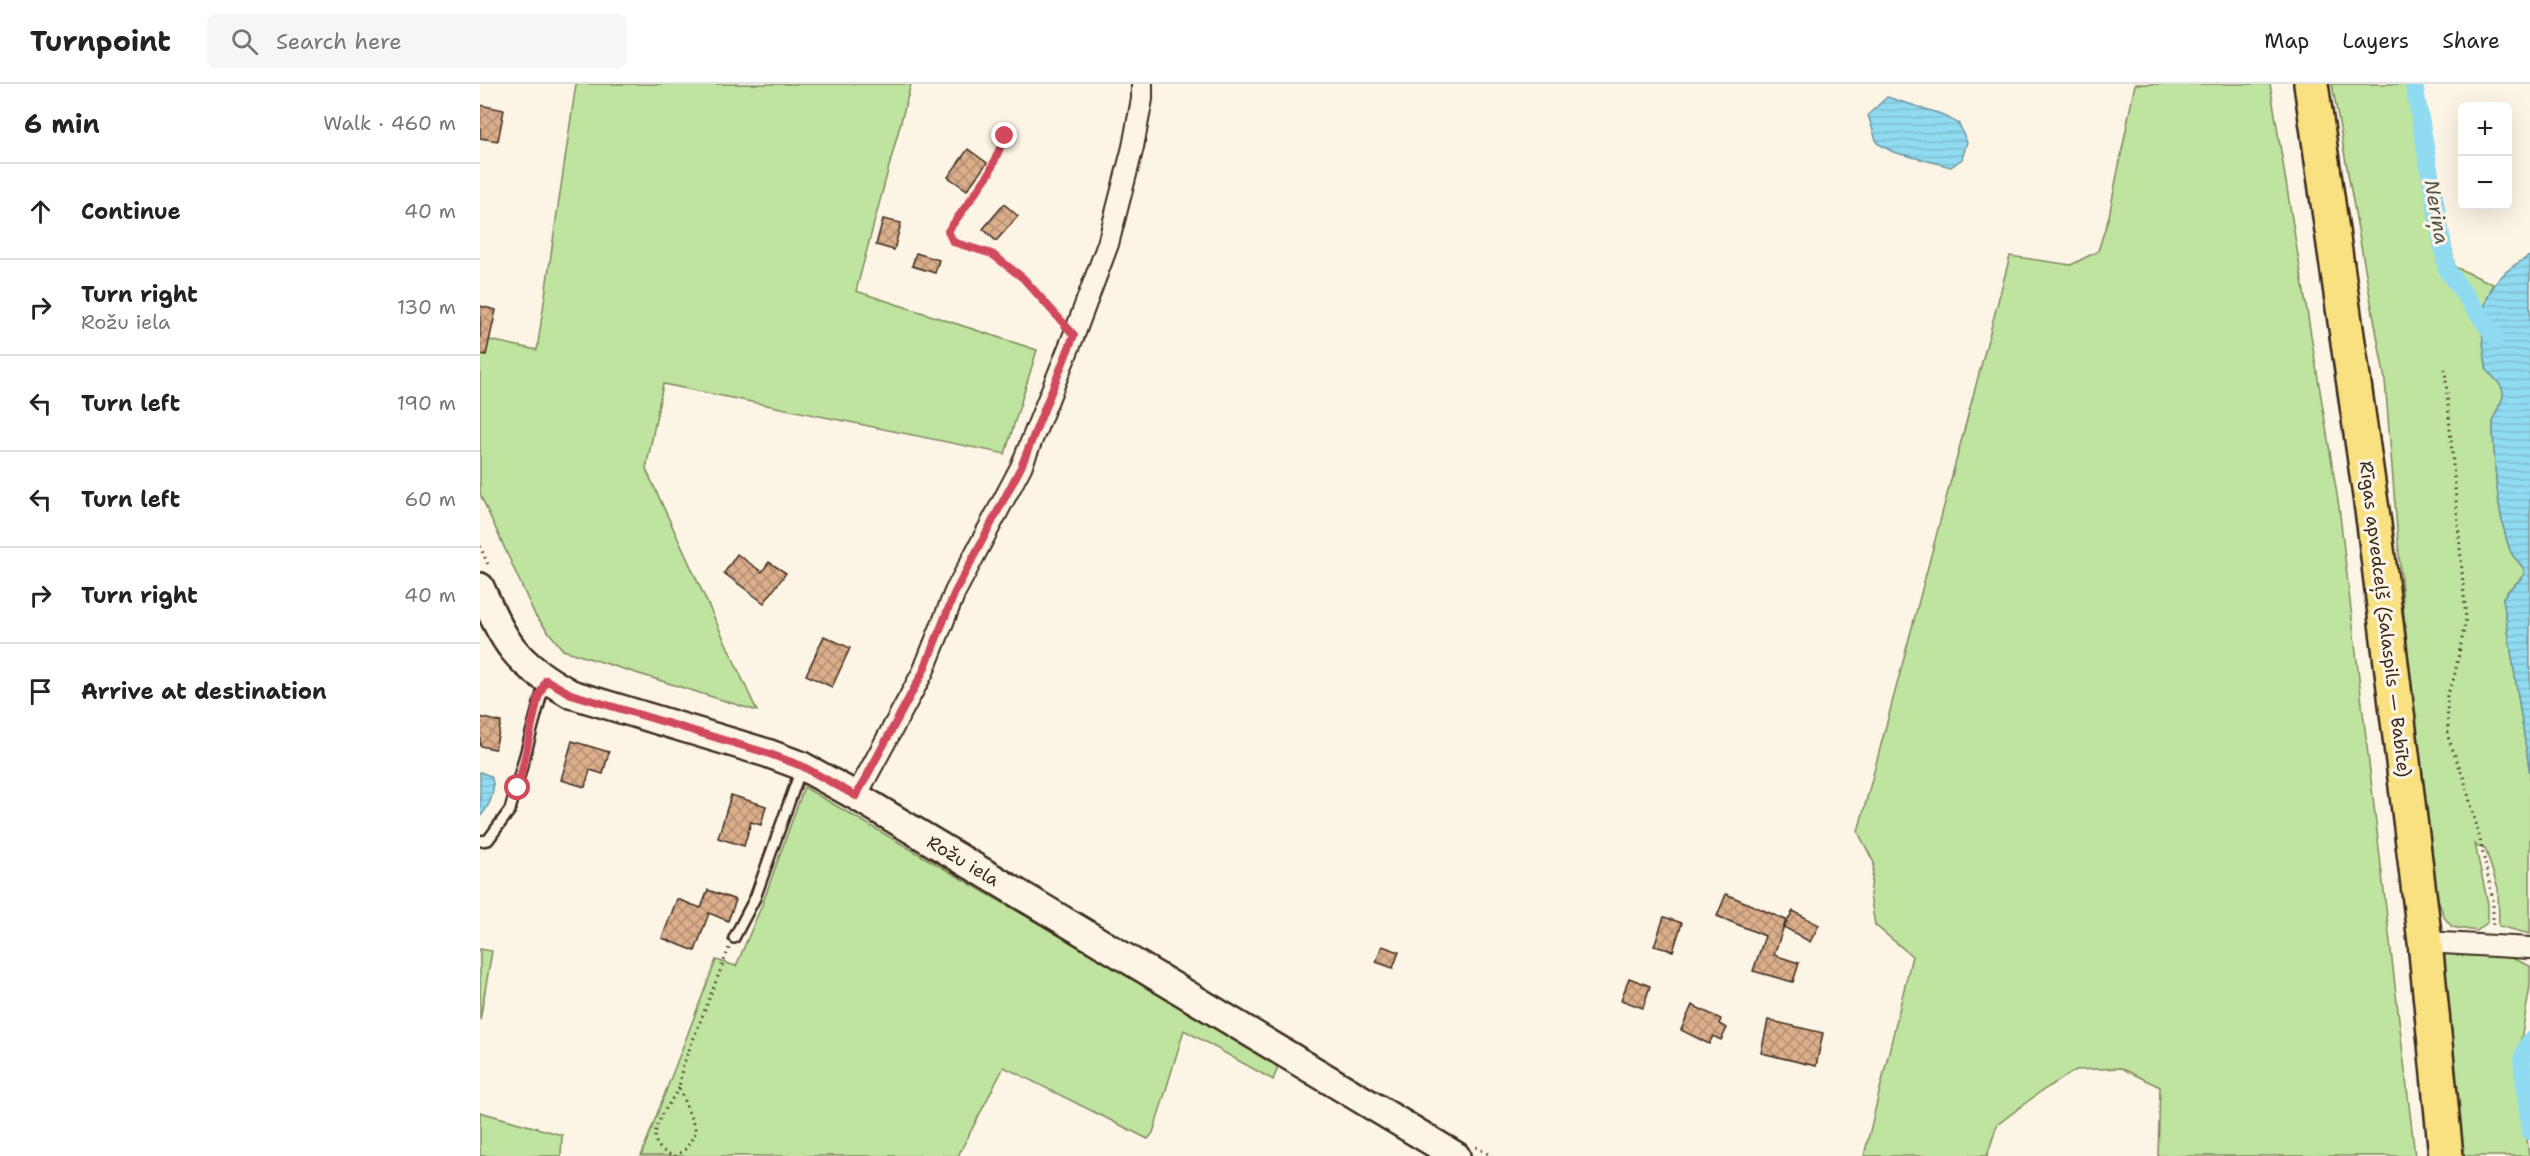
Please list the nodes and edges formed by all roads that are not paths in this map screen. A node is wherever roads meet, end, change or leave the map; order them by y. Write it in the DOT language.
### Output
graph roads {
  1 [pos="1142,84"];
  2 [pos="2311,84"];
  3 [pos="480,586"];
  4 [pos="546,680"];
  5 [pos="802,766"];
  6 [pos="856,796"];
  7 [pos="480,841"];
  8 [pos="734,938"];
  9 [pos="2425,942"];
  10 [pos="2530,948"];
  11 [pos="1456,1156"];
  12 [pos="2446,1156"];
  1 -- 6 [label="street"];
  2 -- 9 [label="highway, Rīgas apvedceļš (Salaspils — Babīte)"];
  3 -- 4 [label="street, Rožu iela"];
  4 -- 5 [label="street, Rožu iela"];
  4 -- 7 [label="lane"];
  5 -- 6 [label="street, Rožu iela"];
  5 -- 8 [label="lane"];
  6 -- 11 [label="street, Rožu iela"];
  9 -- 10 [label="street"];
  9 -- 12 [label="highway, Rīgas apvedceļš (Salaspils — Babīte)"];
}
